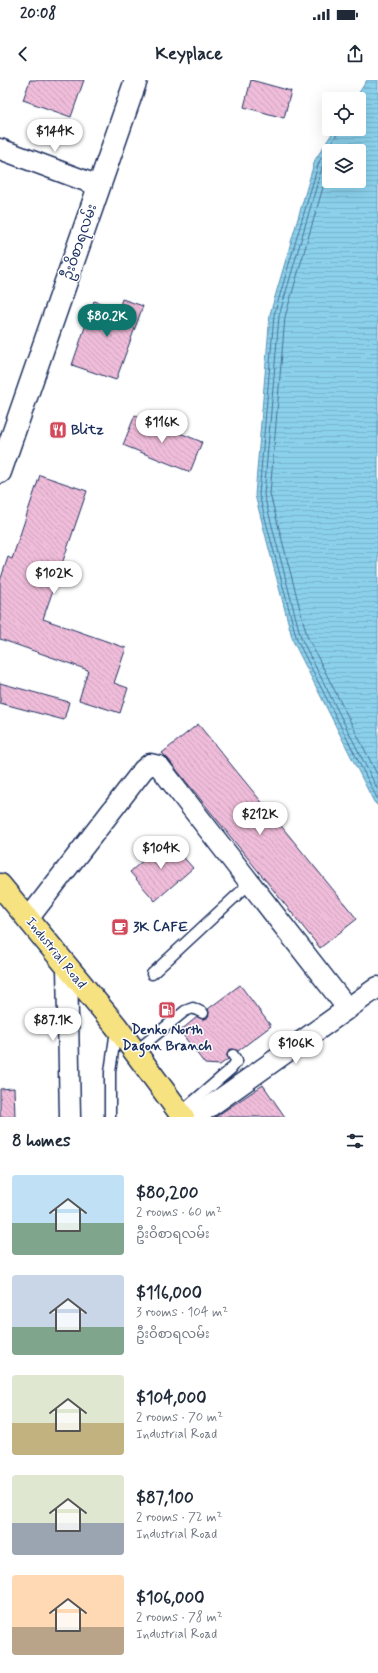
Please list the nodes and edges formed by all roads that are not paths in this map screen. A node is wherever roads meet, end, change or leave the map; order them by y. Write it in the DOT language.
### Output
graph roads {
  1 [pos="136,80"];
  2 [pos="0,149"];
  3 [pos="99,186"];
  4 [pos="0,472"];
  5 [pos="249,884"];
  6 [pos="0,885"];
  7 [pos="28,919"];
  8 [pos="67,967"];
  9 [pos="152,974"];
  10 [pos="378,987"];
  11 [pos="348,1009"];
  12 [pos="204,1013"];
  13 [pos="116,1026"];
  14 [pos="136,1051"];
  15 [pos="233,1055"];
  16 [pos="186,1116"];
  17 [pos="70,1117"];
  18 [pos="110,1117"];
  1 -- 3 [label="main road, ဦးဝိစာရလမ်း"];
  2 -- 3 [label="street"];
  3 -- 4 [label="main road, ဦးဝိစာရလမ်း"];
  5 -- 7 [label="street"];
  5 -- 9 [label="lane"];
  5 -- 11 [label="street"];
  6 -- 7 [label="main road, Industrial Road"];
  7 -- 8 [label="main road, Industrial Road"];
  8 -- 13 [label="main road, Industrial Road"];
  8 -- 17 [label="street"];
  10 -- 11 [label="street"];
  11 -- 16 [label="street"];
  12 -- 14 [label="lane"];
  13 -- 14 [label="main road, Industrial Road"];
  13 -- 18 [label="lane"];
  14 -- 16 [label="main road, Industrial Road"];
  15 -- 16 [label="lane"];
}
